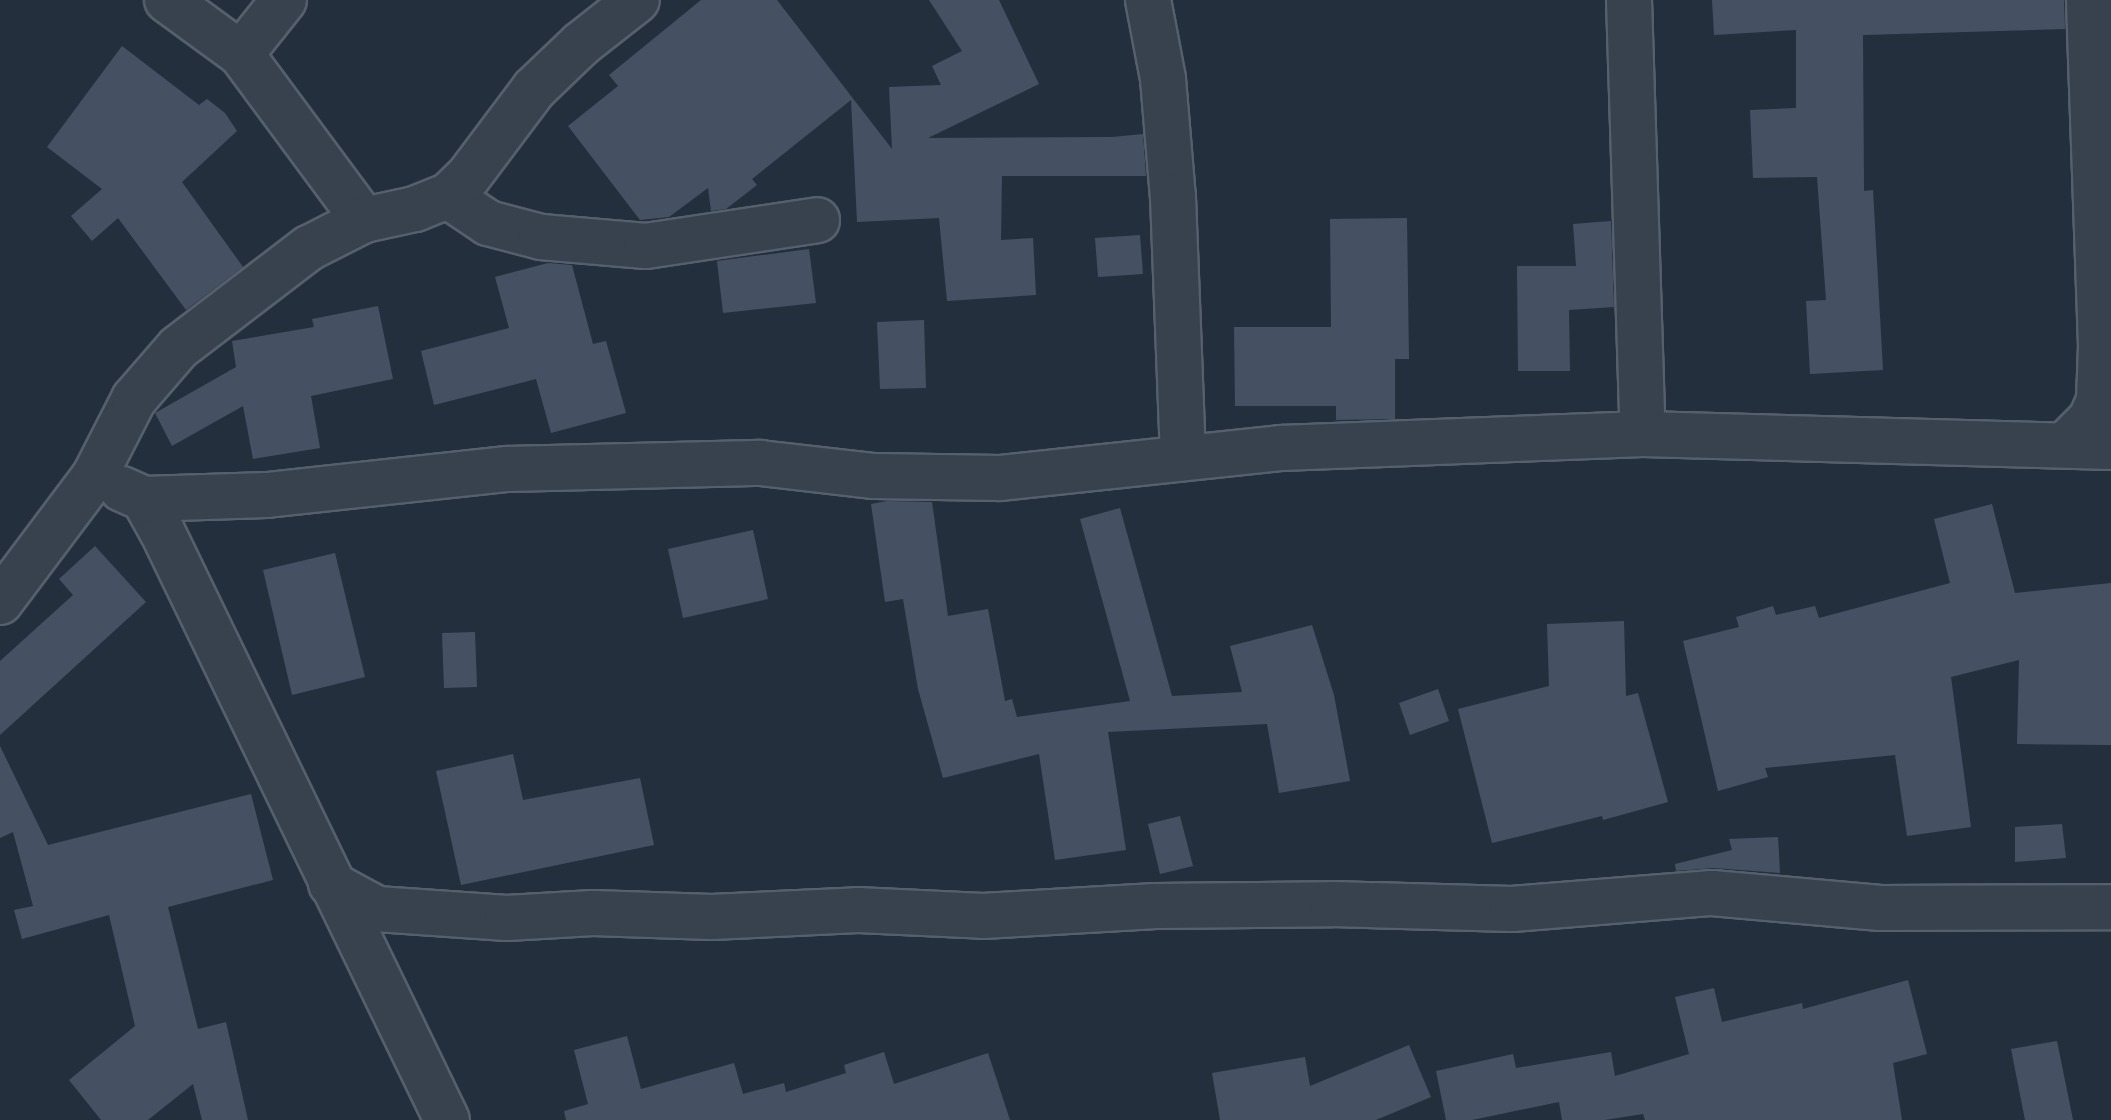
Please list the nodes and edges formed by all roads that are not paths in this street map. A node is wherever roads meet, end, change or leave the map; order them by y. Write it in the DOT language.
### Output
graph roads {
  1 [pos="167,0"];
  2 [pos="284,0"];
  3 [pos="637,0"];
  4 [pos="1148,0"];
  5 [pos="1629,0"];
  6 [pos="2089,0"];
  7 [pos="241,54"];
  8 [pos="448,196"];
  9 [pos="364,220"];
  10 [pos="817,220"];
  11 [pos="1643,434"];
  12 [pos="2065,445"];
  13 [pos="2111,447"];
  14 [pos="1183,457"];
  15 [pos="94,477"];
  16 [pos="144,499"];
  17 [pos="0,602"];
  18 [pos="331,884"];
  19 [pos="2111,907"];
  20 [pos="447,1120"];
  1 -- 7 [label="street"];
  2 -- 7 [label="street"];
  3 -- 8 [label="street"];
  4 -- 14 [label="street"];
  5 -- 11 [label="street"];
  6 -- 12 [label="street"];
  7 -- 9 [label="street"];
  8 -- 9 [label="street"];
  8 -- 10 [label="street"];
  9 -- 15 [label="street"];
  11 -- 12 [label="street"];
  11 -- 14 [label="street"];
  12 -- 13 [label="street"];
  14 -- 16 [label="street"];
  15 -- 16 [label="street"];
  15 -- 17 [label="street"];
  16 -- 18 [label="street"];
  18 -- 19 [label="street"];
  18 -- 20 [label="street"];
}
